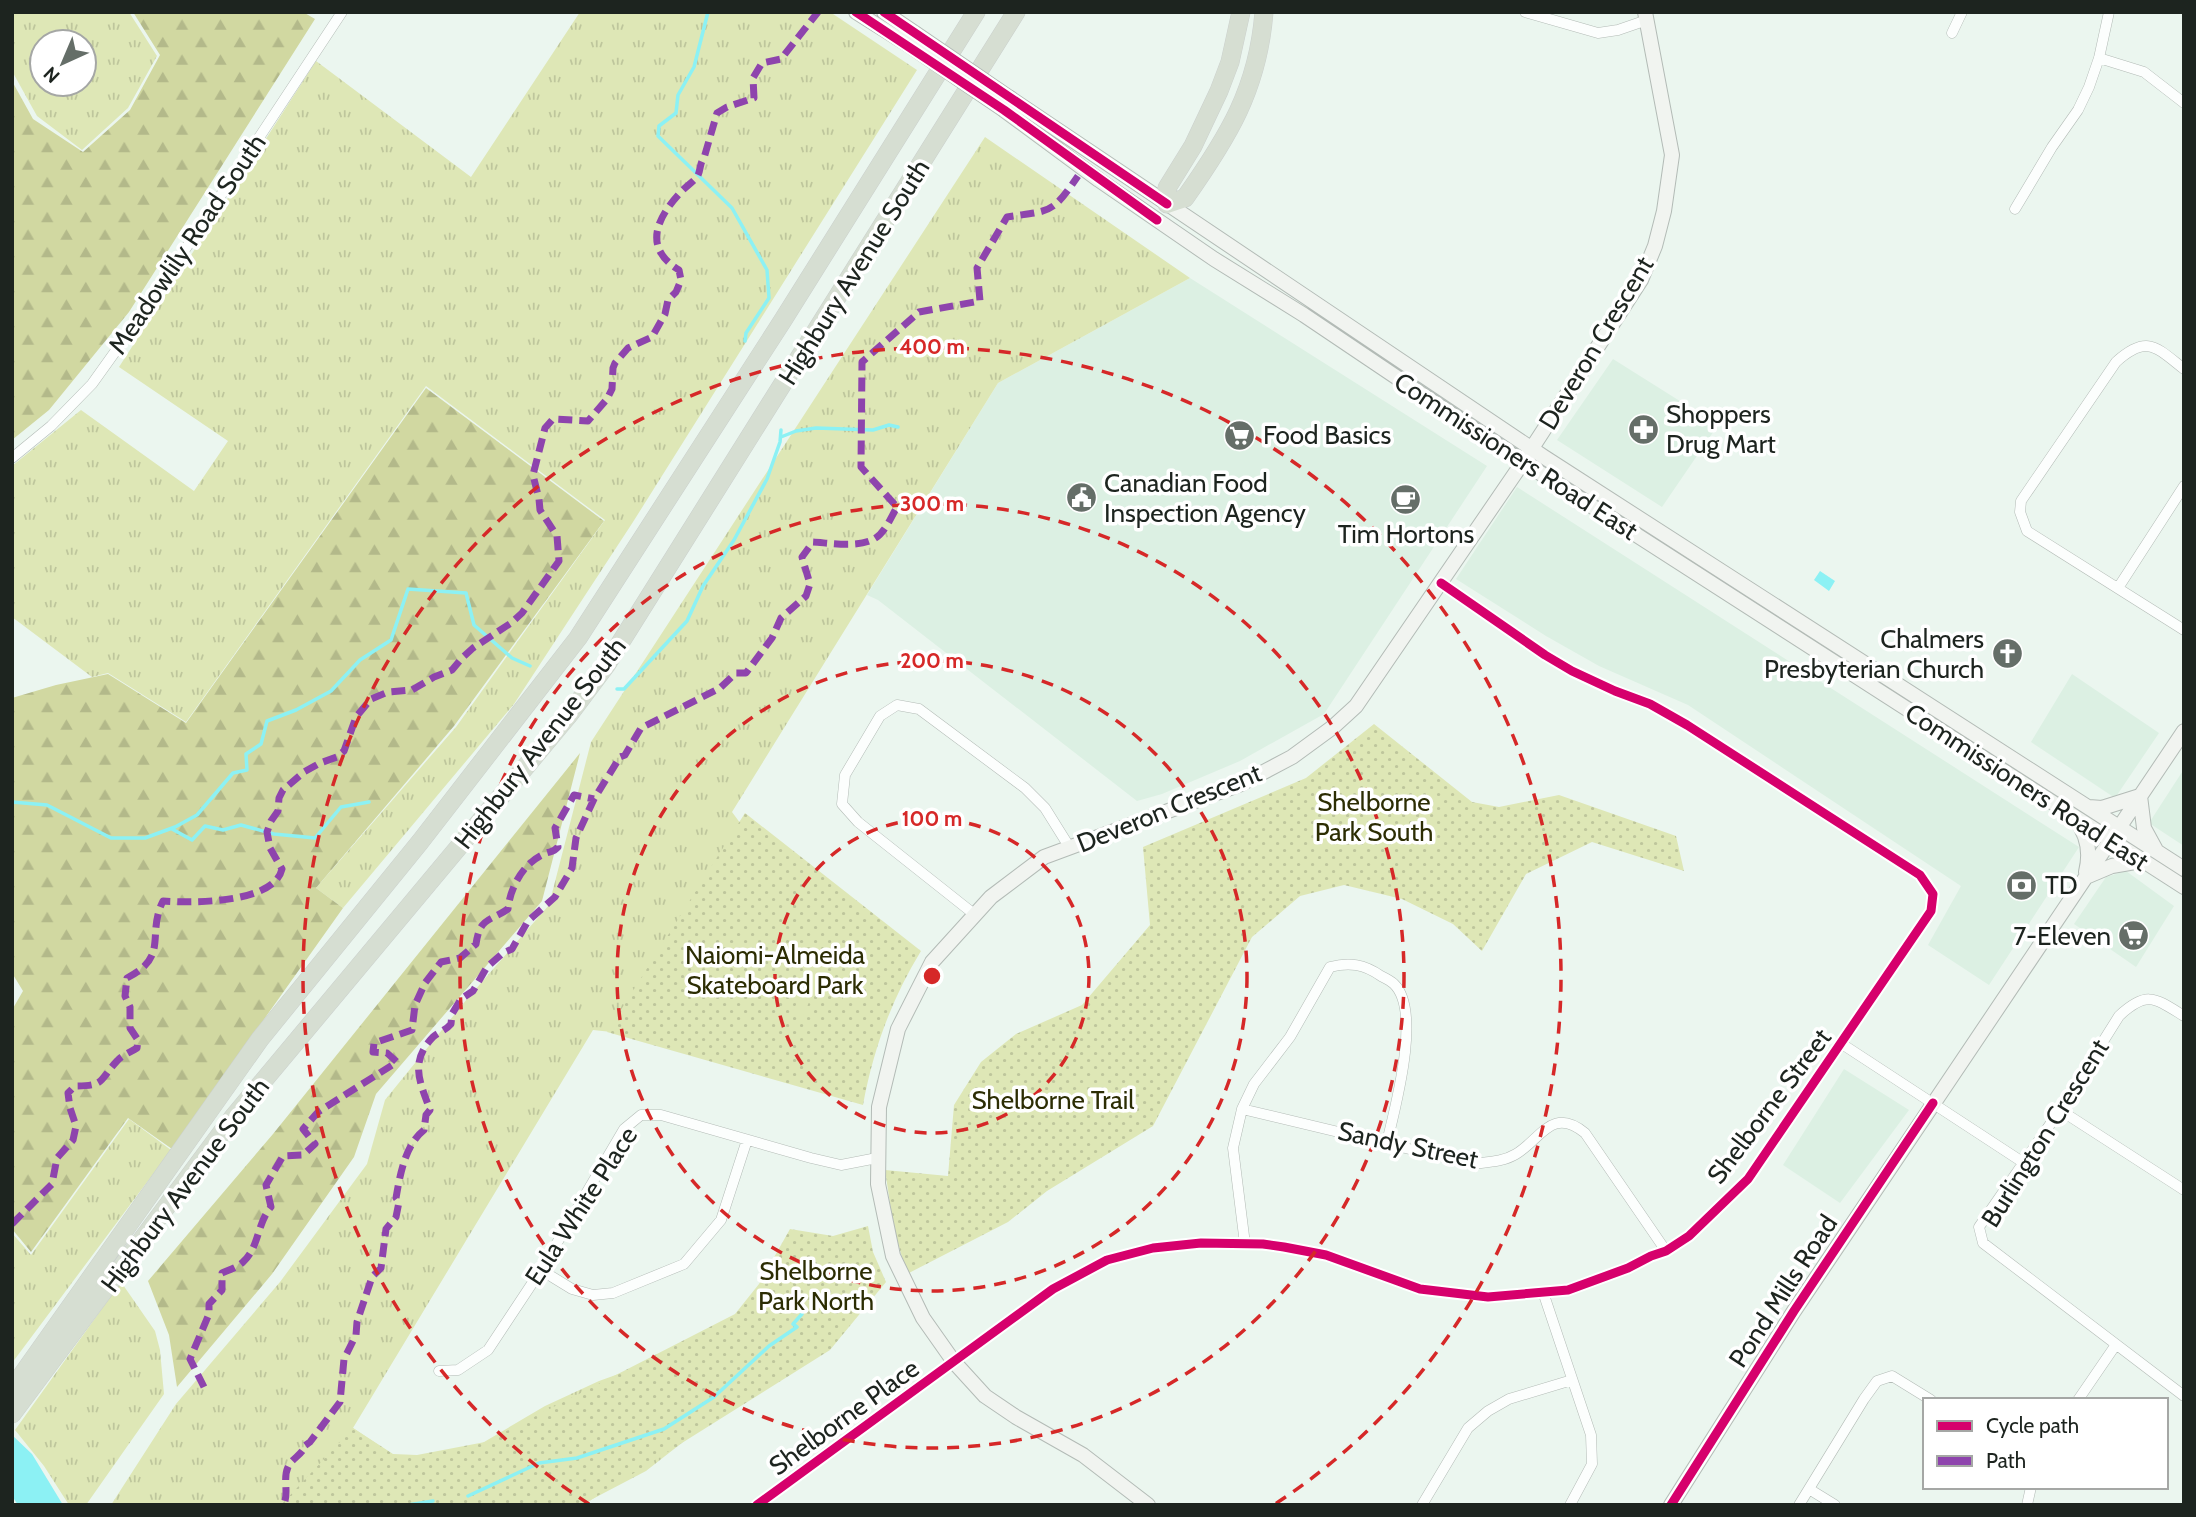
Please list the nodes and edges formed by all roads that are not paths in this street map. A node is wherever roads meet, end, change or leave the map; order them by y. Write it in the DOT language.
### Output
graph roads {
  1 [pos="342,12"];
  2 [pos="856,12"];
  3 [pos="884,12"];
  4 [pos="974,12"];
  5 [pos="1016,12"];
  6 [pos="1031,12"];
  7 [pos="1241,12"];
  8 [pos="1264,12"];
  9 [pos="1525,12"];
  10 [pos="1962,12"];
  11 [pos="2109,12"];
  12 [pos="1646,16"];
  13 [pos="1952,33"];
  14 [pos="911,39"];
  15 [pos="988,58"];
  16 [pos="2099,58"];
  17 [pos="2184,103"];
  18 [pos="1007,104"];
  19 [pos="1167,204"];
  20 [pos="2015,209"];
  21 [pos="1157,220"];
  22 [pos="2184,369"];
  23 [pos="1532,447"];
  24 [pos="12,458"];
  25 [pos="1523,462"];
  26 [pos="2184,486"];
  27 [pos="1441,583"];
  28 [pos="2118,588"];
  29 [pos="2184,630"];
  30 [pos="2184,732"];
  31 [pos="2140,796"];
  32 [pos="2088,807"];
  33 [pos="2067,811"];
  34 [pos="2119,827"];
  35 [pos="2110,840"];
  36 [pos="1070,848"];
  37 [pos="2159,853"];
  38 [pos="2141,861"];
  39 [pos="2184,869"];
  40 [pos="2085,877"];
  41 [pos="2184,887"];
  42 [pos="974,914"];
  43 [pos="2184,1016"];
  44 [pos="1842,1044"];
  45 [pos="1933,1103"];
  46 [pos="1242,1109"];
  47 [pos="2060,1110"];
  48 [pos="747,1140"];
  49 [pos="1387,1142"];
  50 [pos="877,1158"];
  51 [pos="2024,1163"];
  52 [pos="2184,1190"];
  53 [pos="1245,1244"];
  54 [pos="1666,1251"];
  55 [pos="541,1270"];
  56 [pos="1543,1292"];
  57 [pos="2115,1346"];
  58 [pos="954,1362"];
  59 [pos="439,1371"];
  60 [pos="1572,1380"];
  61 [pos="17,1391"];
  62 [pos="2184,1396"];
  63 [pos="1928,1398"];
  64 [pos="2079,1398"];
  65 [pos="12,1414"];
  66 [pos="1809,1489"];
  67 [pos="757,1505"];
  68 [pos="1148,1505"];
  69 [pos="1422,1505"];
  70 [pos="1570,1505"];
  71 [pos="1671,1505"];
  72 [pos="1799,1505"];
  73 [pos="1835,1505"];
  1 -- 24 [label="street, Meadowlily Road South"];
  2 -- 14 [label="main road, Commissioners Road East"];
  3 -- 14 [label="main road, Commissioners Road East"];
  4 -- 61 [label="highway, Highbury Avenue South"];
  5 -- 15 [label="highway, Highbury Avenue South"];
  6 -- 15 [label="highway"];
  7 -- 19 [label="highway"];
  8 -- 19 [label="highway"];
  9 -- 12 [label="street"];
  10 -- 13 [label="street"];
  11 -- 16 [label="street"];
  12 -- 23 [label="main road, Deveron Crescent"];
  14 -- 18 [label="main road, Commissioners Road East, bridge"];
  15 -- 61 [label="highway, Highbury Avenue South"];
  16 -- 17 [label="street"];
  16 -- 20 [label="street"];
  18 -- 19 [label="main road, Commissioners Road East"];
  18 -- 21 [label="main road, Commissioners Road East"];
  19 -- 21 [label="main road"];
  19 -- 23 [label="main road, Commissioners Road East"];
  21 -- 25 [label="main road, Commissioners Road East"];
  22 -- 28 [label="street"];
  23 -- 25 [label="main road, Deveron Crescent"];
  23 -- 32 [label="main road, Commissioners Road East"];
  25 -- 27 [label="main road, Deveron Crescent"];
  25 -- 33 [label="main road, Commissioners Road East"];
  26 -- 28 [label="street"];
  27 -- 36 [label="main road, Deveron Crescent"];
  27 -- 44 [label="street, Shelborne Street"];
  28 -- 29 [label="street"];
  30 -- 31 [label="main road, Pond Mills Road"];
  31 -- 32 [label="main road"];
  31 -- 34 [label="main road, Pond Mills Road"];
  31 -- 37 [label="main road"];
  32 -- 34 [label="main road, Commissioners Road East"];
  33 -- 35 [label="main road, Commissioners Road East"];
  33 -- 40 [label="main road"];
  34 -- 35 [label="main road, Pond Mills Road"];
  34 -- 37 [label="main road, Commissioners Road East"];
  35 -- 38 [label="main road, Commissioners Road East"];
  35 -- 40 [label="main road, Pond Mills Road"];
  36 -- 42 [label="main road, Deveron Crescent"];
  36 -- 42 [label="street"];
  37 -- 39 [label="main road, Commissioners Road East"];
  38 -- 40 [label="main road"];
  38 -- 41 [label="main road, Commissioners Road East"];
  40 -- 45 [label="main road, Pond Mills Road"];
  42 -- 50 [label="main road, Deveron Crescent"];
  43 -- 47 [label="street, Burlington Crescent"];
  44 -- 45 [label="street"];
  44 -- 54 [label="street, Shelborne Street"];
  45 -- 51 [label="street"];
  45 -- 71 [label="main road, Pond Mills Road"];
  46 -- 49 [label="street, Sandy Street"];
  46 -- 49 [label="street"];
  46 -- 53 [label="street"];
  47 -- 51 [label="street, Burlington Crescent"];
  47 -- 52 [label="street"];
  48 -- 50 [label="street, Eula White Place"];
  48 -- 55 [label="street, Eula White Place"];
  48 -- 55 [label="street"];
  49 -- 54 [label="street, Sandy Street"];
  50 -- 58 [label="main road, Deveron Crescent"];
  51 -- 57 [label="street, Burlington Crescent"];
  53 -- 56 [label="street, Shelborne Street"];
  53 -- 58 [label="street, Shelborne Street"];
  54 -- 56 [label="street, Shelborne Street"];
  55 -- 59 [label="street, Eula White Place"];
  56 -- 60 [label="street"];
  57 -- 62 [label="street, Burlington Crescent"];
  57 -- 64 [label="street"];
  58 -- 67 [label="street, Shelborne Place"];
  58 -- 68 [label="main road, Deveron Crescent"];
  60 -- 69 [label="street"];
  60 -- 70 [label="street"];
  61 -- 65 [label="highway"];
  63 -- 66 [label="street"];
  66 -- 72 [label="street"];
  66 -- 73 [label="street"];
}
